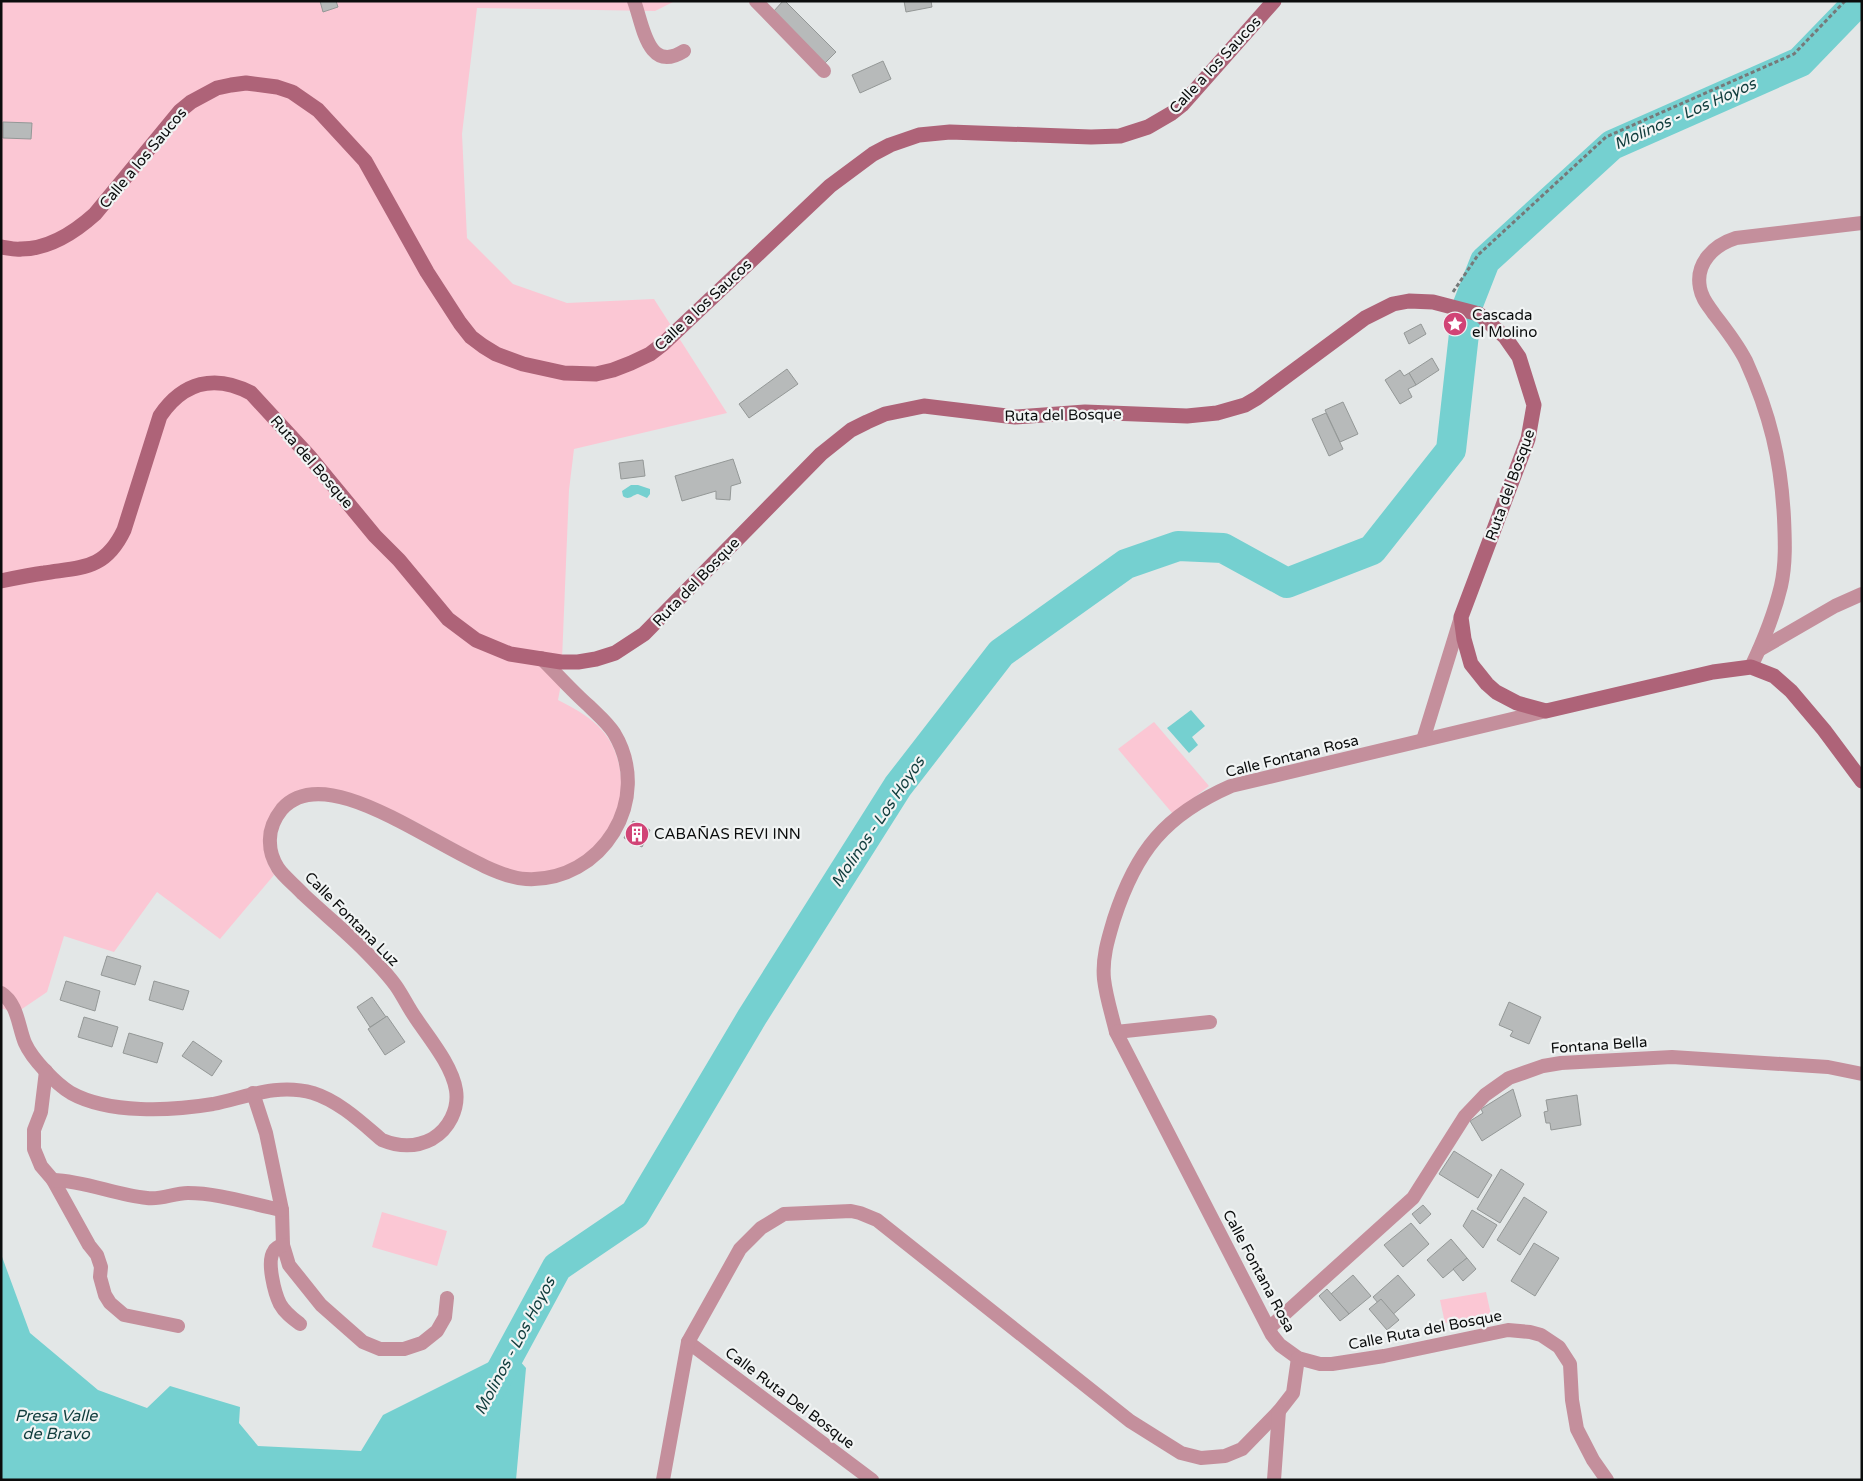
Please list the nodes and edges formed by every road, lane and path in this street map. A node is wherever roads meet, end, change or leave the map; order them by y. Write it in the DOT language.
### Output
graph roads {
  1 [pos="634,1"];
  2 [pos="756,1"];
  3 [pos="1274,1"];
  4 [pos="1846,1"];
  5 [pos="684,51"];
  6 [pos="824,71"];
  7 [pos="1862,223"];
  8 [pos="1,247"];
  9 [pos="1453,303"];
  10 [pos="1,580"];
  11 [pos="1862,594"];
  12 [pos="1461,616"];
  13 [pos="1759,650"];
  14 [pos="540,658"];
  15 [pos="1751,667"];
  16 [pos="1546,711"];
  17 [pos="1423,740"];
  18 [pos="1862,781"];
  19 [pos="1,993"];
  20 [pos="1210,1022"];
  21 [pos="1116,1032"];
  22 [pos="46,1071"];
  23 [pos="1862,1074"];
  24 [pos="253,1093"];
  25 [pos="53,1180"];
  26 [pos="282,1210"];
  27 [pos="284,1245"];
  28 [pos="447,1298"];
  29 [pos="300,1324"];
  30 [pos="178,1326"];
  31 [pos="1269,1328"];
  32 [pos="688,1342"];
  33 [pos="1298,1358"];
  34 [pos="1279,1411"];
  35 [pos="663,1480"];
  36 [pos="872,1480"];
  37 [pos="1274,1480"];
  38 [pos="1607,1480"];
  1 -- 5 [label="street"];
  2 -- 6 [label="street"];
  3 -- 8 [label="street, Calle a los Saucos"];
  4 -- 9 [label="path"];
  7 -- 13 [label="street"];
  9 -- 12 [label="street, Ruta del Bosque"];
  9 -- 14 [label="street, Ruta del Bosque"];
  10 -- 14 [label="street, Ruta del Bosque"];
  11 -- 13 [label="street"];
  12 -- 16 [label="street, Ruta del Bosque"];
  12 -- 17 [label="street"];
  13 -- 15 [label="street"];
  14 -- 24 [label="street, Calle Fontana Luz"];
  15 -- 16 [label="street, Ruta del Bosque"];
  15 -- 18 [label="street, Ruta del Bosque"];
  16 -- 17 [label="street, Calle Fontana Rosa"];
  17 -- 21 [label="street, Calle Fontana Rosa"];
  19 -- 22 [label="street, Calle Fontana Luz"];
  20 -- 21 [label="street"];
  21 -- 31 [label="street, Calle Fontana Rosa"];
  22 -- 24 [label="street, Calle Fontana Luz"];
  22 -- 25 [label="street"];
  23 -- 31 [label="street, Fontana Bella"];
  24 -- 26 [label="street"];
  25 -- 26 [label="street"];
  25 -- 30 [label="street"];
  26 -- 27 [label="street"];
  27 -- 28 [label="street"];
  27 -- 29 [label="street"];
  31 -- 33 [label="street, Calle Fontana Rosa"];
  32 -- 34 [label="street"];
  32 -- 35 [label="street"];
  32 -- 36 [label="street, Calle Ruta Del Bosque"];
  33 -- 34 [label="street"];
  33 -- 38 [label="street, Calle Ruta del Bosque"];
  34 -- 37 [label="street"];
}
